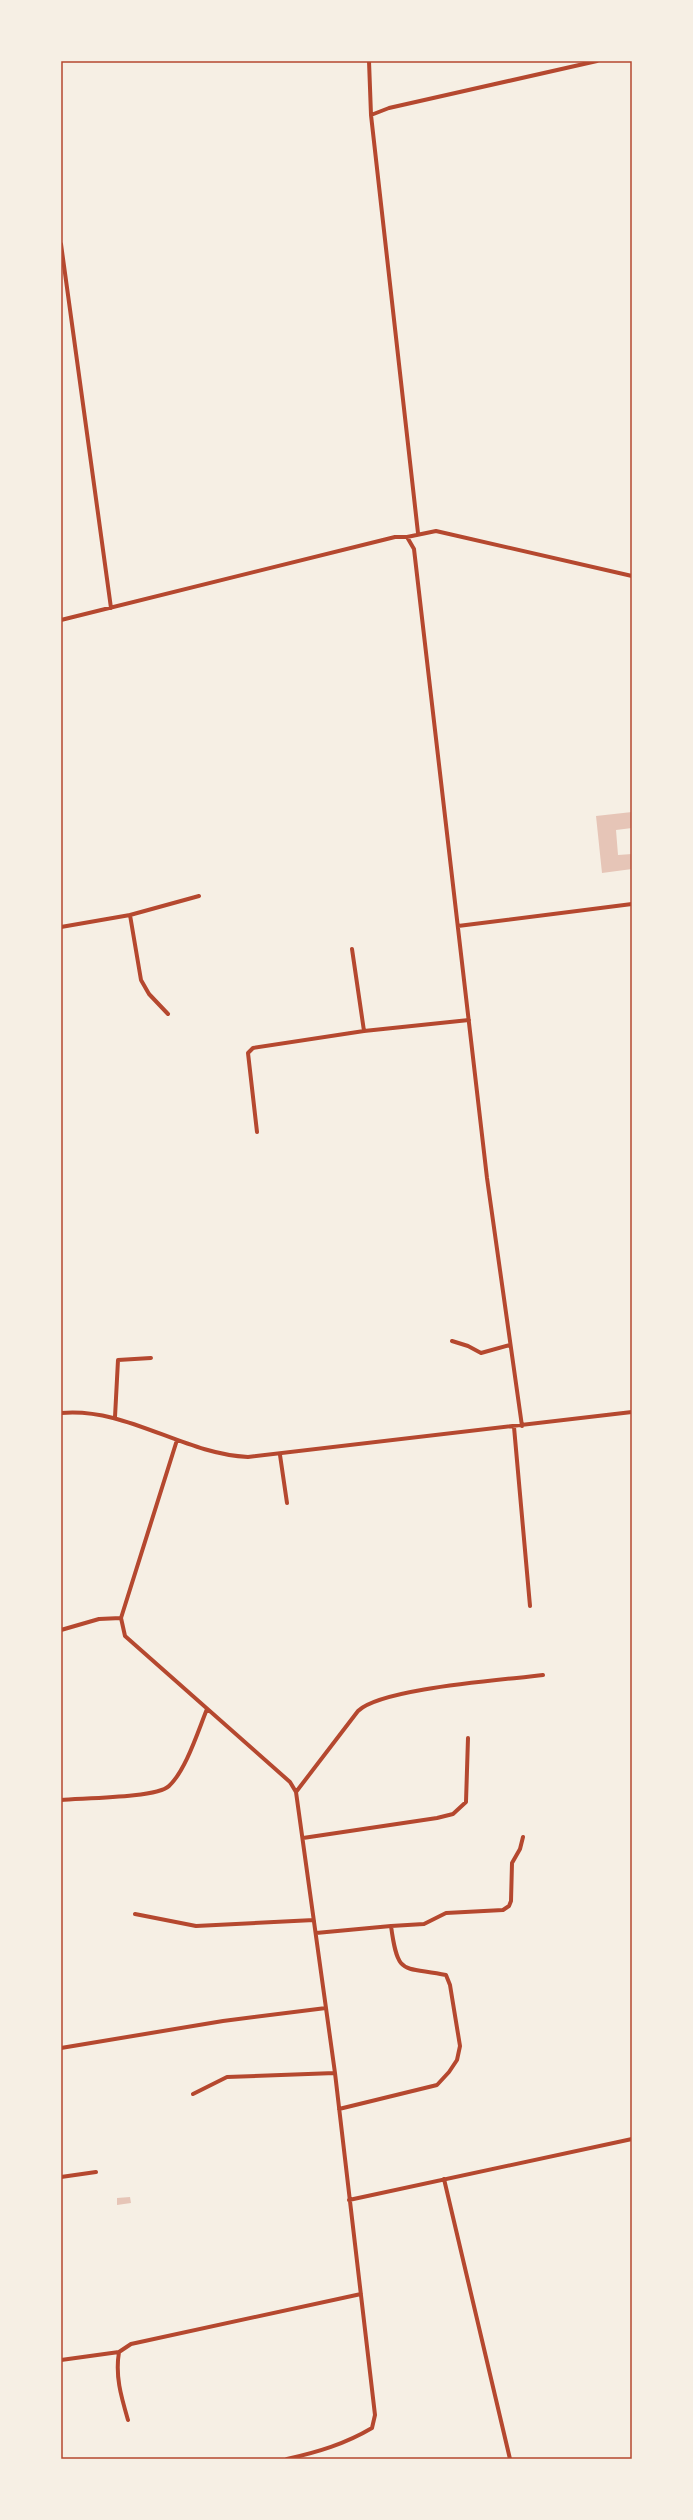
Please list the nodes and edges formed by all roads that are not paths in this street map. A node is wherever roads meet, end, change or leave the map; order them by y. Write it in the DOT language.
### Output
graph roads {
  1 [pos="369,61"];
  2 [pos="597,61"];
  3 [pos="370,115"];
  4 [pos="61,244"];
  5 [pos="418,533"];
  6 [pos="407,537"];
  7 [pos="632,576"];
  8 [pos="111,608"];
  9 [pos="61,620"];
  10 [pos="199,896"];
  11 [pos="632,904"];
  12 [pos="130,915"];
  13 [pos="458,926"];
  14 [pos="61,927"];
  15 [pos="352,949"];
  16 [pos="168,1014"];
  17 [pos="469,1020"];
  18 [pos="364,1031"];
  19 [pos="257,1132"];
  20 [pos="452,1342"];
  21 [pos="510,1345"];
  22 [pos="151,1358"];
  23 [pos="632,1412"];
  24 [pos="61,1413"];
  25 [pos="115,1417"];
  26 [pos="522,1426"];
  27 [pos="514,1427"];
  28 [pos="177,1440"];
  29 [pos="280,1455"];
  30 [pos="287,1503"];
  31 [pos="530,1606"];
  32 [pos="121,1618"];
  33 [pos="61,1630"];
  34 [pos="543,1675"];
  35 [pos="207,1709"];
  36 [pos="468,1738"];
  37 [pos="296,1792"];
  38 [pos="61,1800"];
  39 [pos="523,1837"];
  40 [pos="303,1838"];
  41 [pos="135,1914"];
  42 [pos="314,1920"];
  43 [pos="391,1926"];
  44 [pos="316,1933"];
  45 [pos="326,2008"];
  46 [pos="61,2048"];
  47 [pos="334,2073"];
  48 [pos="193,2094"];
  49 [pos="339,2109"];
  50 [pos="632,2139"];
  51 [pos="96,2172"];
  52 [pos="61,2176"];
  53 [pos="444,2179"];
  54 [pos="349,2200"];
  55 [pos="361,2294"];
  56 [pos="120,2352"];
  57 [pos="61,2360"];
  58 [pos="128,2420"];
  59 [pos="287,2459"];
  60 [pos="510,2459"];
  1 -- 3 [label="street"];
  2 -- 3 [label="street"];
  3 -- 5 [label="street"];
  4 -- 8 [label="street"];
  5 -- 6 [label="street"];
  5 -- 7 [label="street"];
  6 -- 8 [label="street"];
  6 -- 13 [label="street"];
  8 -- 9 [label="street"];
  10 -- 12 [label="street"];
  11 -- 13 [label="street"];
  12 -- 14 [label="street"];
  12 -- 16 [label="street"];
  13 -- 17 [label="street"];
  15 -- 18 [label="street"];
  17 -- 18 [label="street"];
  17 -- 21 [label="street"];
  18 -- 19 [label="street"];
  20 -- 21 [label="street"];
  21 -- 26 [label="street"];
  22 -- 25 [label="street"];
  23 -- 26 [label="street"];
  24 -- 25 [label="street"];
  25 -- 28 [label="street"];
  26 -- 27 [label="street"];
  27 -- 29 [label="street"];
  27 -- 31 [label="street"];
  28 -- 29 [label="street"];
  28 -- 32 [label="street"];
  29 -- 30 [label="street"];
  32 -- 33 [label="street"];
  32 -- 35 [label="street"];
  34 -- 37 [label="street"];
  35 -- 37 [label="street"];
  35 -- 38 [label="street"];
  36 -- 40 [label="street"];
  37 -- 40 [label="street"];
  39 -- 43 [label="street"];
  40 -- 42 [label="street"];
  41 -- 42 [label="street"];
  42 -- 44 [label="street"];
  43 -- 44 [label="street"];
  43 -- 49 [label="street"];
  44 -- 45 [label="street"];
  45 -- 46 [label="street"];
  45 -- 47 [label="street"];
  47 -- 48 [label="street"];
  47 -- 49 [label="street"];
  49 -- 54 [label="street"];
  50 -- 53 [label="street"];
  51 -- 52 [label="street"];
  53 -- 54 [label="street"];
  53 -- 60 [label="street"];
  54 -- 55 [label="street"];
  55 -- 56 [label="street"];
  55 -- 59 [label="street"];
  56 -- 57 [label="street"];
  56 -- 58 [label="street"];
}
